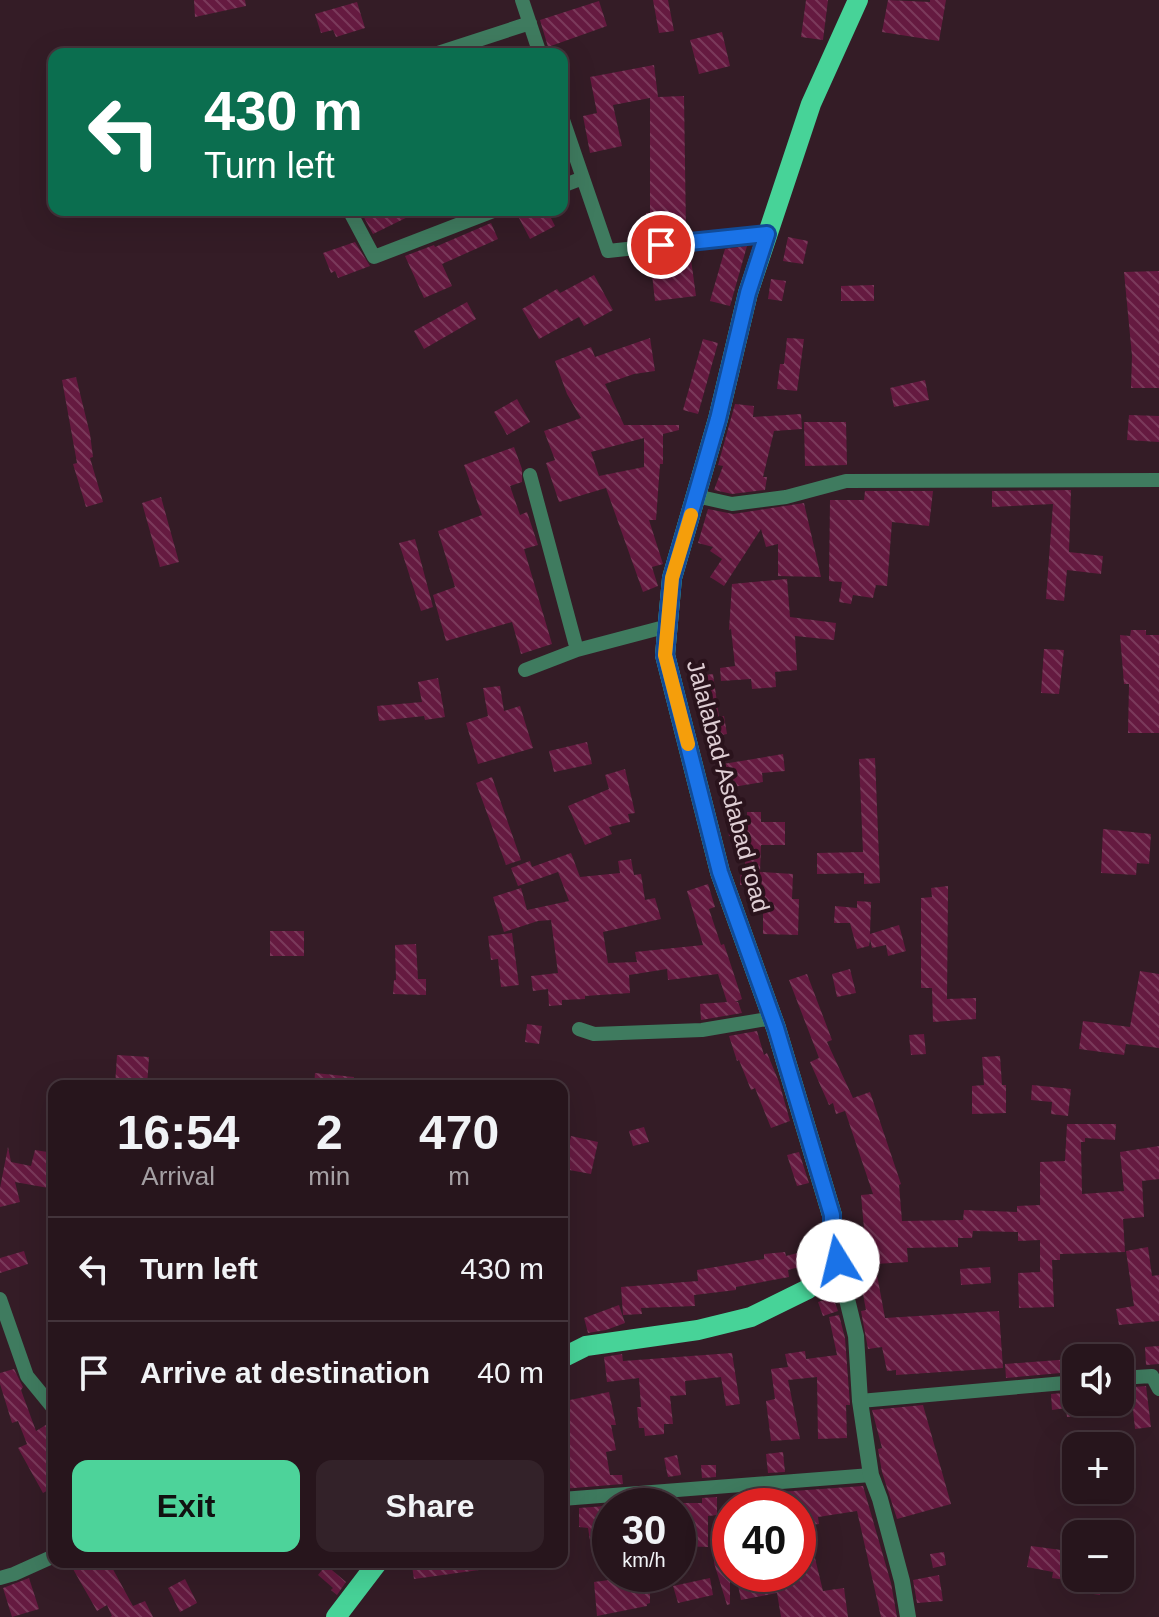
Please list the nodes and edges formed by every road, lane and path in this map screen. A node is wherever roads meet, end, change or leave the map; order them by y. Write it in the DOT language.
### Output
graph roads {
  1 [pos="522,0"];
  2 [pos="858,0"];
  3 [pos="530,23"];
  4 [pos="453,48"];
  5 [pos="538,48"];
  6 [pos="568,134"];
  7 [pos="583,178"];
  8 [pos="568,184"];
  9 [pos="352,216"];
  10 [pos="480,216"];
  11 [pos="767,234"];
  12 [pos="530,475"];
  13 [pos="1159,480"];
  14 [pos="696,496"];
  15 [pos="668,626"];
  16 [pos="577,650"];
  17 [pos="525,670"];
  18 [pos="773,1018"];
  19 [pos="579,1029"];
  20 [pos="832,1236"];
  21 [pos="0,1299"];
  22 [pos="568,1355"];
  23 [pos="1155,1374"];
  24 [pos="1134,1376"];
  25 [pos="1062,1383"];
  26 [pos="1159,1389"];
  27 [pos="860,1401"];
  28 [pos="48,1402"];
  29 [pos="871,1475"];
  30 [pos="568,1499"];
  31 [pos="48,1559"];
  32 [pos="373,1568"];
  33 [pos="0,1578"];
  34 [pos="336,1617"];
  35 [pos="908,1617"];
  1 -- 3 [label="street"];
  2 -- 11 [label="main road, Jalalabad-Asdabad road"];
  3 -- 4 [label="street"];
  3 -- 5 [label="street"];
  6 -- 7 [label="street"];
  7 -- 8 [label="street"];
  7 -- 11 [label="street"];
  9 -- 10 [label="street"];
  11 -- 14 [label="main road, Jalalabad-Asdabad road"];
  12 -- 16 [label="street"];
  13 -- 14 [label="street"];
  14 -- 15 [label="main road, Jalalabad-Asdabad road"];
  15 -- 16 [label="street"];
  15 -- 18 [label="main road, Jalalabad-Asdabad road"];
  16 -- 17 [label="street"];
  18 -- 19 [label="street"];
  18 -- 20 [label="main road, Jalalabad-Asdabad road"];
  20 -- 22 [label="main road, Jalalabad-Asdabad road"];
  20 -- 27 [label="street"];
  21 -- 28 [label="street"];
  23 -- 24 [label="street"];
  23 -- 26 [label="street"];
  25 -- 27 [label="street"];
  27 -- 29 [label="street"];
  29 -- 30 [label="street"];
  29 -- 35 [label="street"];
  31 -- 33 [label="street"];
  32 -- 34 [label="main road"];
}
